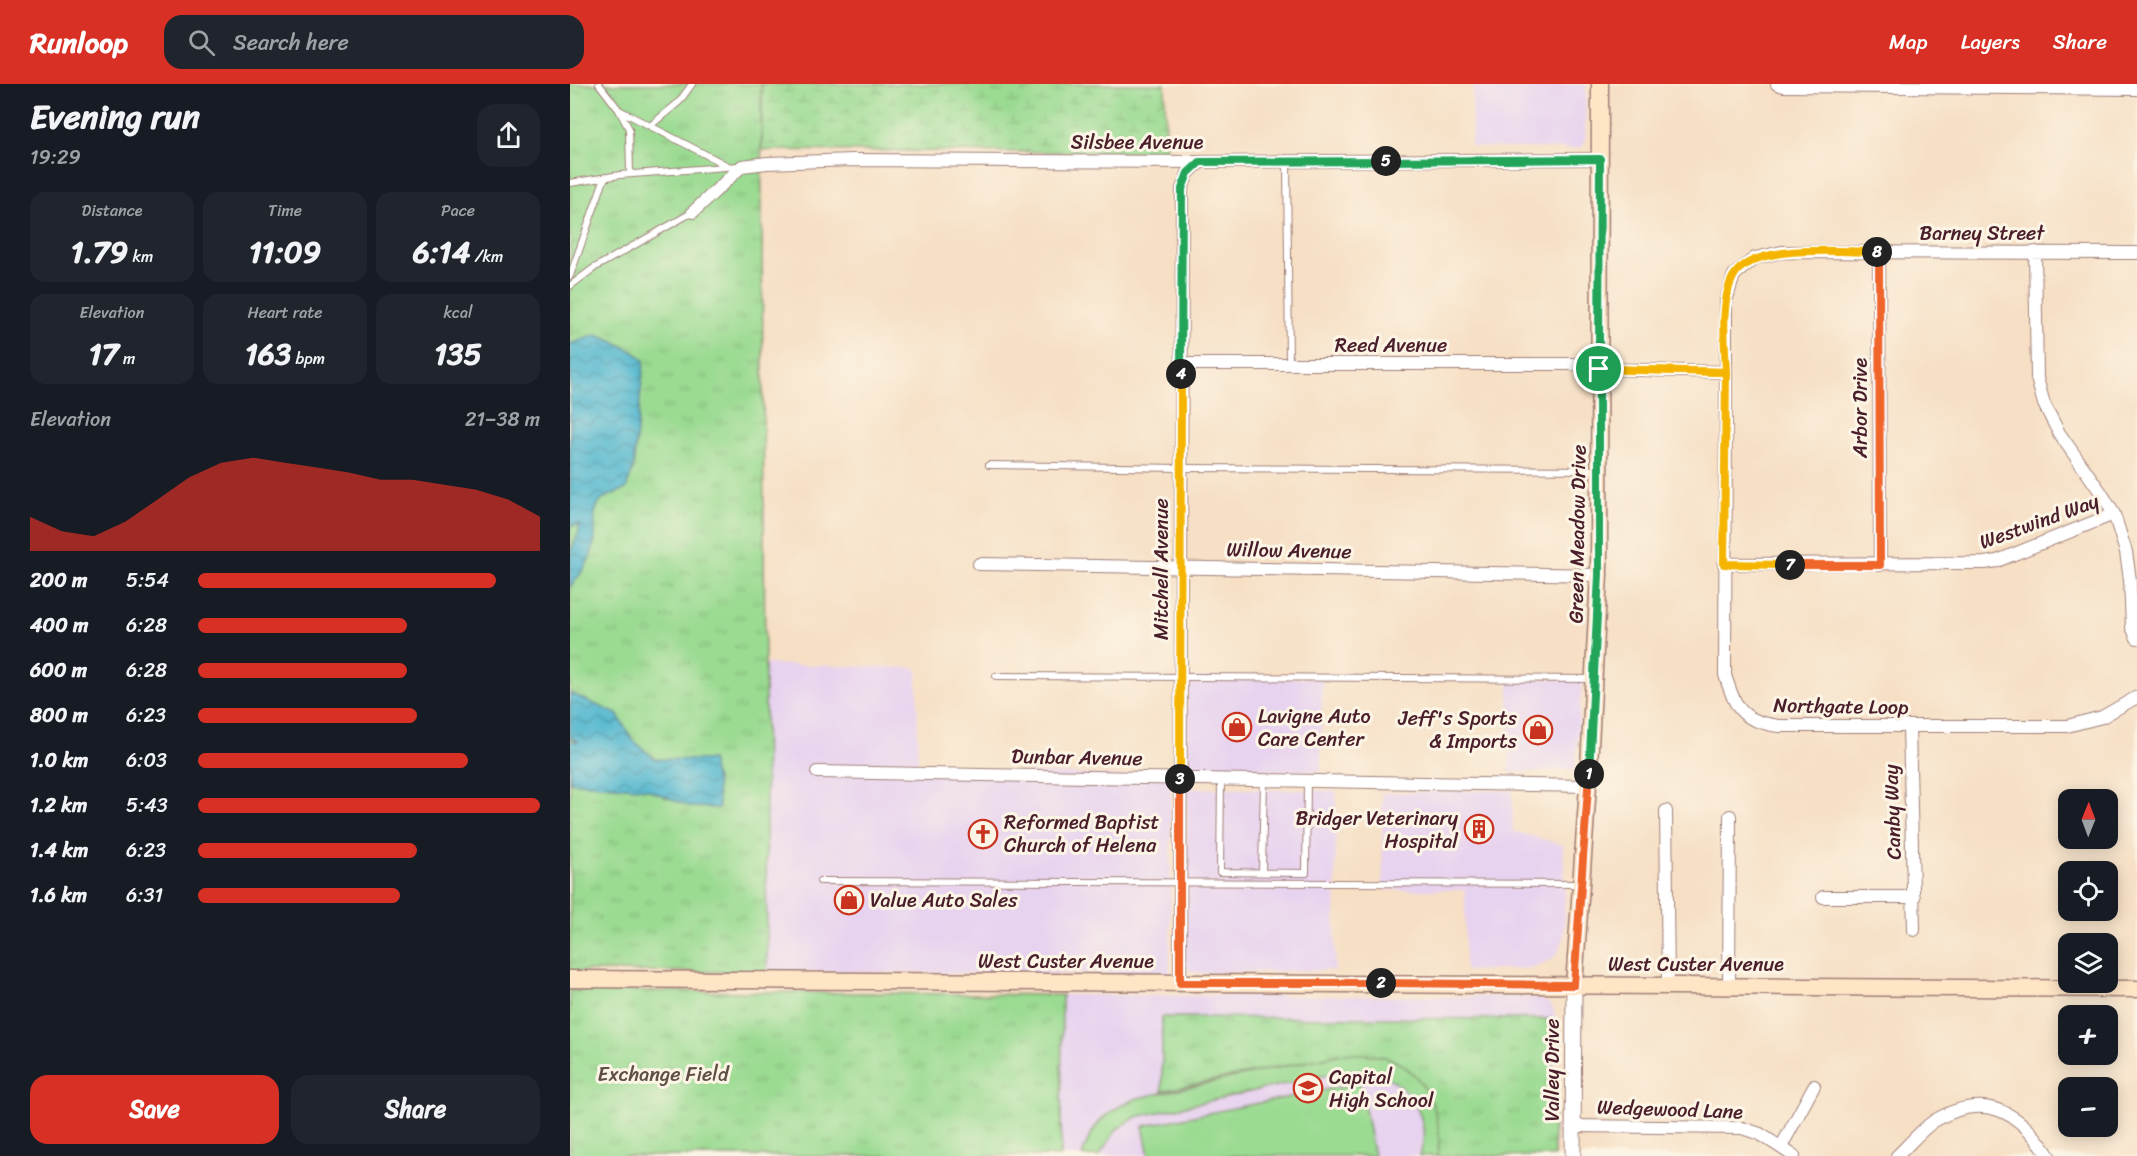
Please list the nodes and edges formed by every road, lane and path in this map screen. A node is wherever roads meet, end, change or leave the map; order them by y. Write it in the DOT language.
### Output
graph roads {
  1 [pos="599,84"];
  2 [pos="692,84"];
  3 [pos="1600,84"];
  4 [pos="1778,84"];
  5 [pos="2137,89"];
  6 [pos="619,110"];
  7 [pos="650,126"];
  8 [pos="1600,159"];
  9 [pos="1287,161"];
  10 [pos="1200,162"];
  11 [pos="736,166"];
  12 [pos="630,174"];
  13 [pos="605,177"];
  14 [pos="570,183"];
  15 [pos="693,212"];
  16 [pos="1879,252"];
  17 [pos="2035,252"];
  18 [pos="2137,253"];
  19 [pos="570,276"];
  20 [pos="570,286"];
  21 [pos="1181,364"];
  22 [pos="1288,364"];
  23 [pos="1599,369"];
  24 [pos="1726,372"];
  25 [pos="989,465"];
  26 [pos="1181,468"];
  27 [pos="1599,470"];
  28 [pos="2114,514"];
  29 [pos="979,564"];
  30 [pos="1724,564"];
  31 [pos="1880,565"];
  32 [pos="1181,567"];
  33 [pos="1599,575"];
  34 [pos="2137,638"];
  35 [pos="996,676"];
  36 [pos="1180,678"];
  37 [pos="1594,679"];
  38 [pos="2137,697"];
  39 [pos="1909,726"];
  40 [pos="817,772"];
  41 [pos="1180,778"];
  42 [pos="1221,779"];
  43 [pos="1264,780"];
  44 [pos="1307,781"];
  45 [pos="1588,786"];
  46 [pos="1666,811"];
  47 [pos="1730,816"];
  48 [pos="1263,872"];
  49 [pos="820,880"];
  50 [pos="1180,884"];
  51 [pos="1582,884"];
  52 [pos="1823,897"];
  53 [pos="1914,897"];
  54 [pos="1914,930"];
  55 [pos="570,979"];
  56 [pos="1180,983"];
  57 [pos="1574,985"];
  58 [pos="1668,985"];
  59 [pos="1729,986"];
  60 [pos="2137,989"];
  61 [pos="1814,1086"];
  62 [pos="1573,1126"];
  63 [pos="1781,1147"];
  64 [pos="1573,1156"];
  65 [pos="1794,1156"];
  66 [pos="1897,1156"];
  67 [pos="2049,1156"];
  1 -- 6 [label="lane"];
  2 -- 7 [label="lane"];
  3 -- 8 [label="main road, Green Meadow Drive"];
  4 -- 5 [label="street"];
  6 -- 7 [label="lane"];
  6 -- 12 [label="lane"];
  7 -- 11 [label="lane"];
  8 -- 9 [label="street, Silsbee Avenue"];
  8 -- 23 [label="main road, Green Meadow Drive"];
  9 -- 10 [label="street, Silsbee Avenue"];
  9 -- 22 [label="lane"];
  10 -- 11 [label="street, Silsbee Avenue"];
  10 -- 21 [label="street, Mitchell Avenue"];
  11 -- 12 [label="lane"];
  11 -- 15 [label="street"];
  12 -- 13 [label="lane"];
  13 -- 14 [label="lane"];
  13 -- 19 [label="lane"];
  15 -- 20 [label="lane"];
  16 -- 17 [label="street, Barney Street"];
  16 -- 24 [label="street, Barney Street"];
  16 -- 31 [label="street, Arbor Drive"];
  17 -- 18 [label="street, Barney Street"];
  17 -- 28 [label="street"];
  21 -- 22 [label="street, Reed Avenue"];
  21 -- 26 [label="street, Mitchell Avenue"];
  22 -- 23 [label="street, Reed Avenue"];
  23 -- 24 [label="street"];
  23 -- 27 [label="main road, Green Meadow Drive"];
  24 -- 30 [label="street, Northgate Loop"];
  25 -- 26 [label="lane"];
  26 -- 27 [label="lane"];
  26 -- 32 [label="street, Mitchell Avenue"];
  27 -- 33 [label="main road, Green Meadow Drive"];
  28 -- 31 [label="street, Westwind Way"];
  28 -- 34 [label="street"];
  29 -- 32 [label="street, Willow Avenue"];
  30 -- 31 [label="street, Westwind Way"];
  30 -- 39 [label="street, Northgate Loop"];
  32 -- 33 [label="street, Willow Avenue"];
  32 -- 36 [label="street, Mitchell Avenue"];
  33 -- 37 [label="main road, Green Meadow Drive"];
  35 -- 36 [label="lane"];
  36 -- 37 [label="lane"];
  36 -- 41 [label="street, Mitchell Avenue"];
  37 -- 45 [label="main road, Green Meadow Drive"];
  38 -- 39 [label="street, Northgate Loop"];
  39 -- 53 [label="street, Canby Way"];
  40 -- 41 [label="street, Dunbar Avenue"];
  41 -- 42 [label="street, Dunbar Avenue"];
  41 -- 50 [label="street, Mitchell Avenue"];
  42 -- 43 [label="street, Dunbar Avenue"];
  42 -- 48 [label="lane"];
  43 -- 44 [label="street, Dunbar Avenue"];
  43 -- 48 [label="lane"];
  44 -- 45 [label="street, Dunbar Avenue"];
  44 -- 48 [label="lane"];
  45 -- 51 [label="main road, Green Meadow Drive"];
  46 -- 58 [label="street"];
  47 -- 59 [label="street"];
  49 -- 50 [label="lane"];
  50 -- 51 [label="lane"];
  50 -- 56 [label="street, Mitchell Avenue"];
  51 -- 57 [label="main road, Green Meadow Drive"];
  52 -- 53 [label="street"];
  53 -- 54 [label="street, Canby Way"];
  55 -- 56 [label="main road, West Custer Avenue"];
  56 -- 57 [label="main road, West Custer Avenue"];
  57 -- 58 [label="main road, West Custer Avenue"];
  57 -- 62 [label="street, Valley Drive"];
  58 -- 59 [label="main road, West Custer Avenue"];
  59 -- 60 [label="main road, West Custer Avenue"];
  61 -- 63 [label="street"];
  62 -- 63 [label="street, Wedgewood Lane"];
  62 -- 64 [label="street, Valley Drive"];
  63 -- 65 [label="street, Wedgewood Lane"];
  66 -- 67 [label="street"];
}
